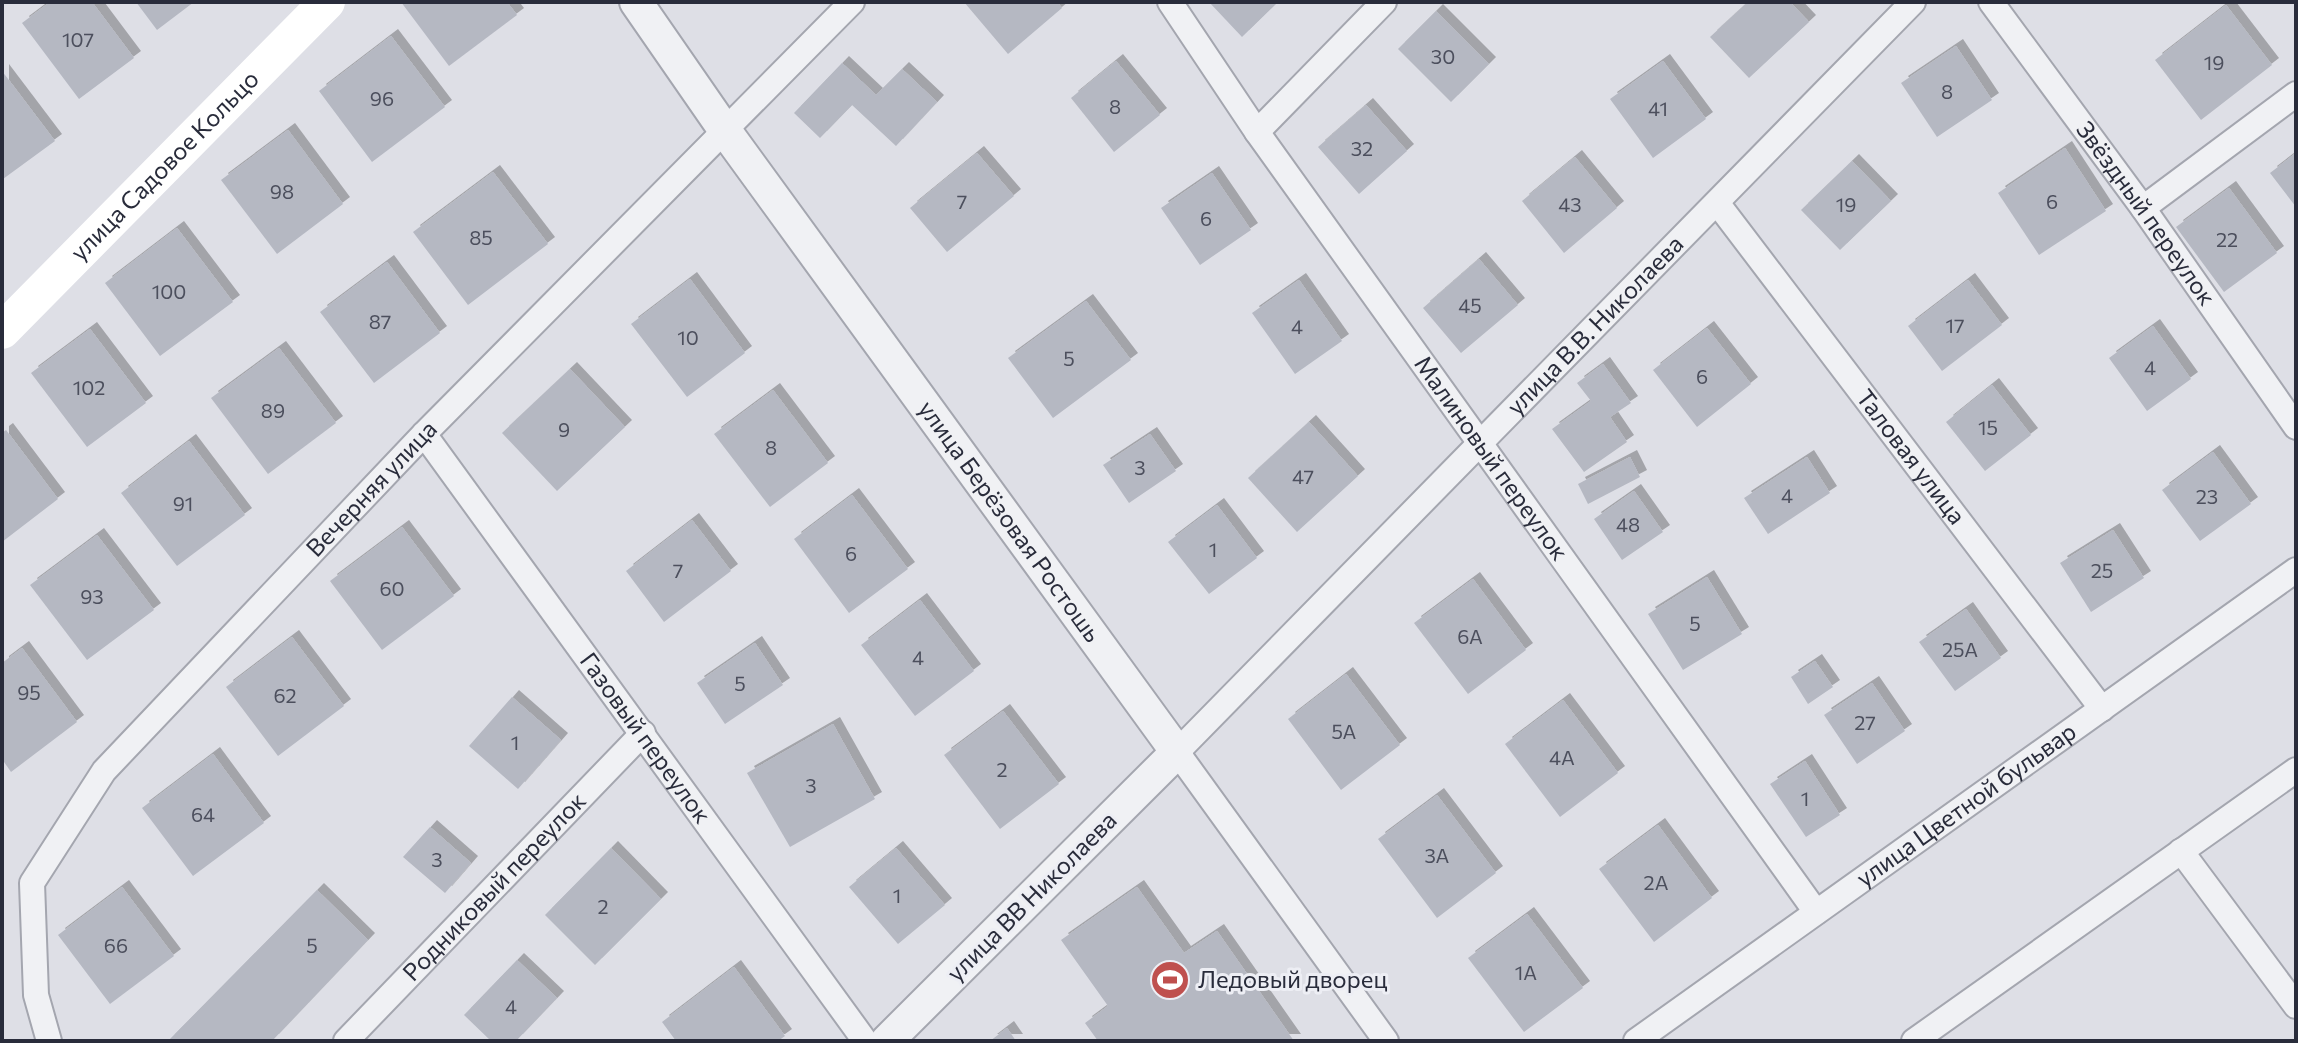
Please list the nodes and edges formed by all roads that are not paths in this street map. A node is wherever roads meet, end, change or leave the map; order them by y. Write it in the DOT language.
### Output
graph roads {
  1 [pos="327,2"];
  2 [pos="636,2"];
  3 [pos="852,2"];
  4 [pos="1170,2"];
  5 [pos="1384,2"];
  6 [pos="1913,2"];
  7 [pos="1991,2"];
  8 [pos="2296,94"];
  9 [pos="726,132"];
  10 [pos="1257,132"];
  11 [pos="1718,204"];
  12 [pos="2143,208"];
  13 [pos="2,331"];
  14 [pos="2296,427"];
  15 [pos="424,434"];
  16 [pos="1481,443"];
  17 [pos="2296,570"];
  18 [pos="2102,709"];
  19 [pos="643,733"];
  20 [pos="1177,752"];
  21 [pos="2296,770"];
  22 [pos="2181,851"];
  23 [pos="1816,912"];
  24 [pos="2296,1006"];
  25 [pos="49,1041"];
  26 [pos="346,1041"];
  27 [pos="865,1041"];
  28 [pos="887,1041"];
  29 [pos="1386,1041"];
  30 [pos="1636,1041"];
  31 [pos="1914,1041"];
  1 -- 13 [label="main road, улица Садовое Кольцо"];
  2 -- 9 [label="street, улица Берёзовая Ростошь"];
  3 -- 9 [label="street, Вечерняя улица"];
  4 -- 10 [label="street, Малиновый переулок"];
  5 -- 10 [label="street"];
  6 -- 11 [label="street, улица В.В. Николаева"];
  7 -- 12 [label="street, Звёздный переулок"];
  8 -- 12 [label="street"];
  9 -- 15 [label="street, Вечерняя улица"];
  9 -- 20 [label="street, улица Берёзовая Ростошь"];
  10 -- 16 [label="street, Малиновый переулок"];
  11 -- 16 [label="street, улица В.В. Николаева"];
  11 -- 18 [label="street, Таловая улица"];
  12 -- 14 [label="street, Звёздный переулок"];
  15 -- 19 [label="street, Газовый переулок"];
  15 -- 25 [label="street, Вечерняя улица"];
  16 -- 20 [label="street, улица В.В. Николаева"];
  16 -- 23 [label="street, Малиновый переулок"];
  17 -- 18 [label="street, улица Цветной бульвар"];
  18 -- 23 [label="street, улица Цветной бульвар"];
  19 -- 26 [label="street, Родниковый переулок"];
  19 -- 27 [label="street, Газовый переулок"];
  20 -- 28 [label="street, улица ВВ Николаева"];
  20 -- 29 [label="street, улица Берёзовая Ростошь"];
  21 -- 22 [label="street"];
  22 -- 24 [label="street"];
  22 -- 31 [label="street"];
  23 -- 30 [label="street, улица Цветной бульвар"];
}
